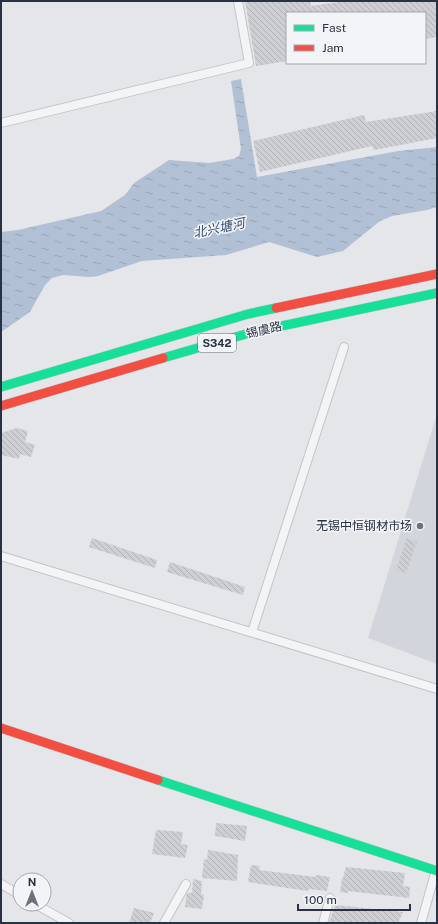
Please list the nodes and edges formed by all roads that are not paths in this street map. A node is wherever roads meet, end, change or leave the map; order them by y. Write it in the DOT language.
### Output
graph roads {
  1 [pos="238,1"];
  2 [pos="1,123"];
  3 [pos="437,274"];
  4 [pos="437,293"];
  5 [pos="344,347"];
  6 [pos="1,387"];
  7 [pos="1,406"];
  8 [pos="1,556"];
  9 [pos="252,632"];
  10 [pos="437,689"];
  11 [pos="1,728"];
  12 [pos="437,870"];
  13 [pos="1,884"];
  14 [pos="186,884"];
  15 [pos="12,890"];
  16 [pos="330,898"];
  17 [pos="49,912"];
  18 [pos="69,923"];
  19 [pos="164,923"];
  20 [pos="323,923"];
  21 [pos="421,923"];
  1 -- 2 [label="street"];
  3 -- 6 [label="main road, 锡虞路 / S342"];
  4 -- 7 [label="main road, 锡虞路 / S342"];
  5 -- 9 [label="street"];
  8 -- 9 [label="street"];
  9 -- 10 [label="street"];
  11 -- 12 [label="main road"];
  12 -- 21 [label="street"];
  13 -- 15 [label="street"];
  14 -- 19 [label="street"];
  16 -- 20 [label="street"];
  17 -- 18 [label="street"];
}
